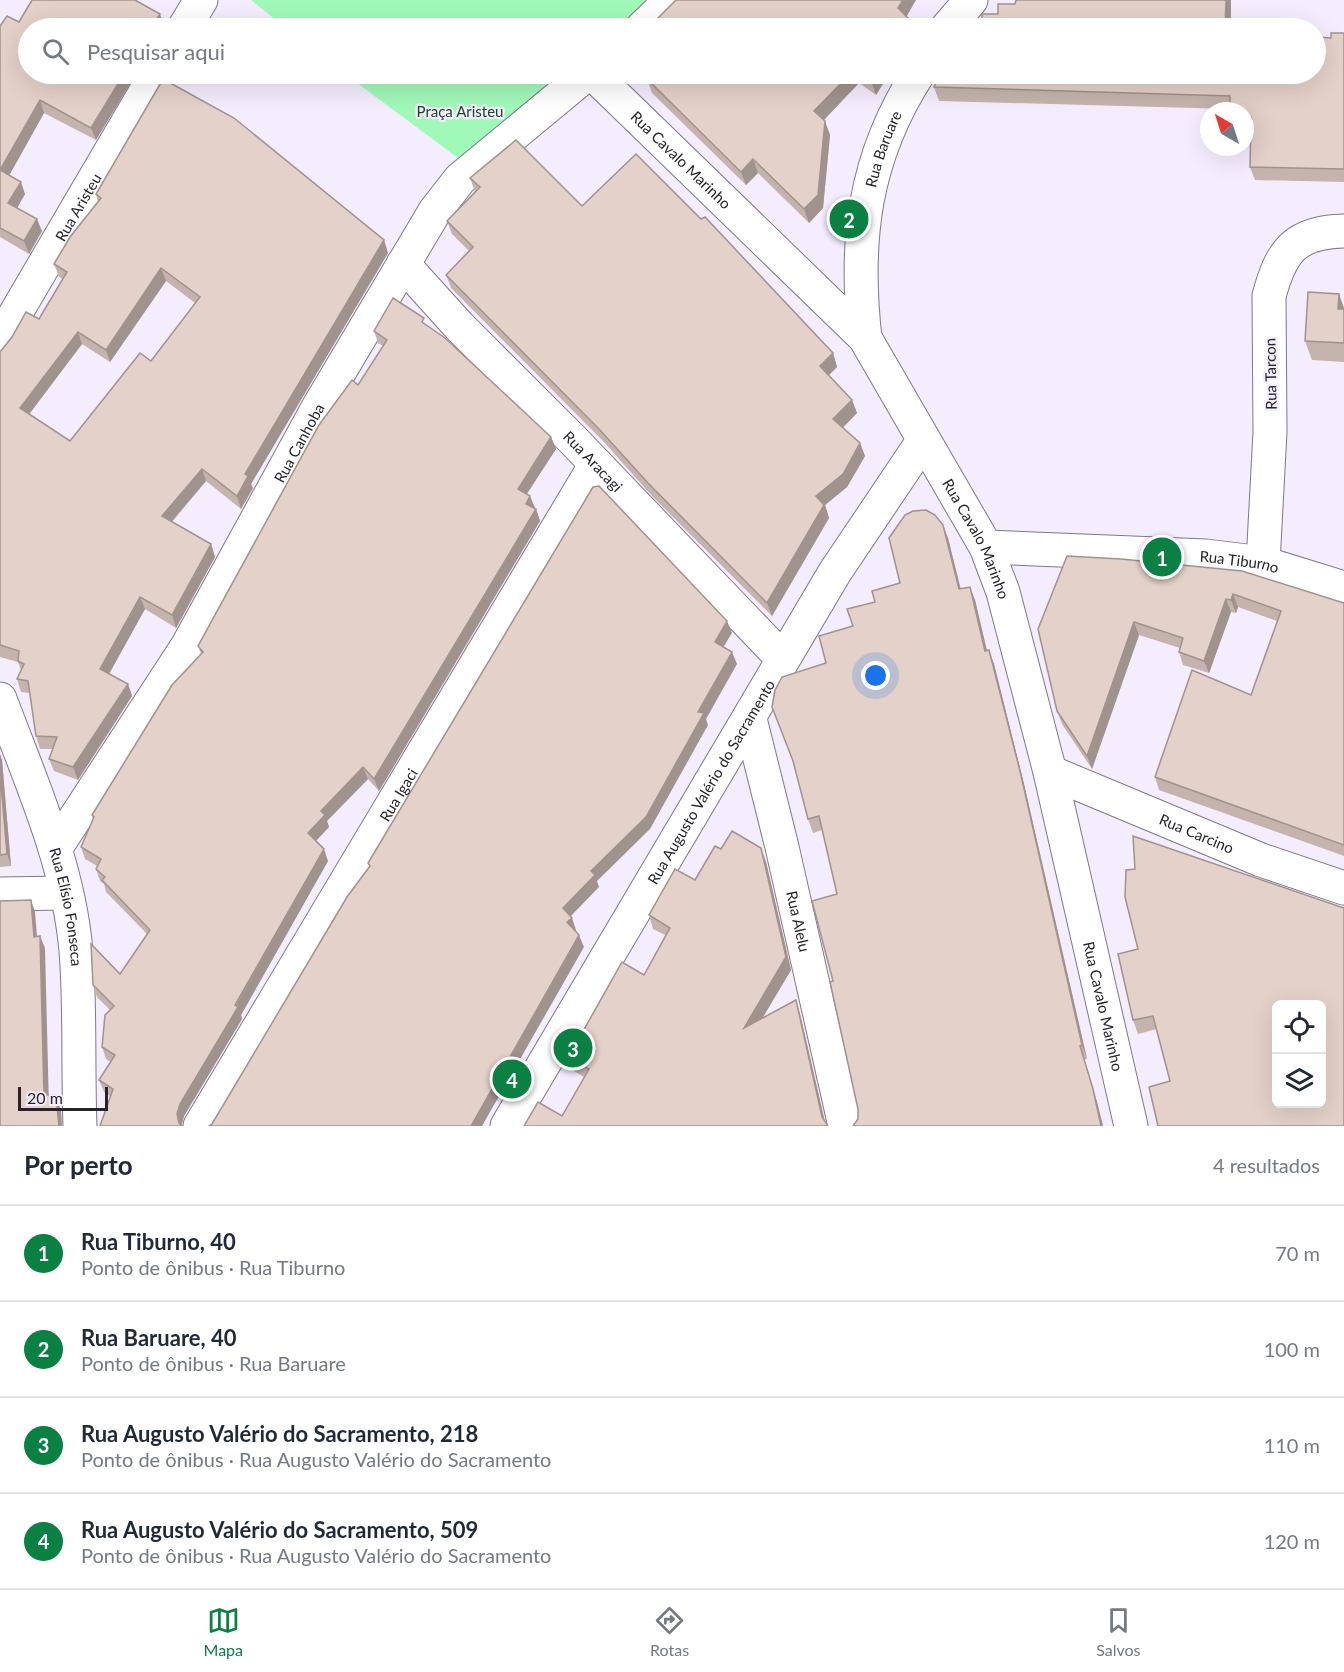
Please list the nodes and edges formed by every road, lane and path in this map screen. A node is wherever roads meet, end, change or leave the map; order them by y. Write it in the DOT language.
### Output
graph roads {
  1 [pos="201,0"];
  2 [pos="671,0"];
  3 [pos="970,0"];
  4 [pos="190,18"];
  5 [pos="652,18"];
  6 [pos="955,18"];
  7 [pos="150,84"];
  8 [pos="575,84"];
  9 [pos="604,84"];
  10 [pos="913,84"];
  11 [pos="1344,231"];
  12 [pos="403,264"];
  13 [pos="865,338"];
  14 [pos="0,340"];
  15 [pos="923,441"];
  16 [pos="597,464"];
  17 [pos="986,548"];
  18 [pos="1263,563"];
  19 [pos="1344,588"];
  20 [pos="783,659"];
  21 [pos="0,699"];
  22 [pos="750,719"];
  23 [pos="1050,772"];
  24 [pos="55,849"];
  25 [pos="1344,888"];
  26 [pos="65,893"];
  27 [pos="0,894"];
  28 [pos="80,1126"];
  29 [pos="200,1126"];
  30 [pos="507,1126"];
  31 [pos="845,1126"];
  32 [pos="1131,1126"];
  1 -- 4 [label="street"];
  2 -- 5 [label="street"];
  3 -- 6 [label="street"];
  7 -- 14 [label="street, Rua Aristeu"];
  8 -- 12 [label="street, Rua Canhoba"];
  9 -- 13 [label="street, Rua Cavalo Marinho"];
  10 -- 13 [label="street, Rua Baruare"];
  11 -- 18 [label="street, Rua Tarcon"];
  12 -- 16 [label="street, Rua Aracagi"];
  12 -- 24 [label="street, Rua Canhoba"];
  13 -- 15 [label="street, Rua Cavalo Marinho"];
  15 -- 17 [label="street, Rua Cavalo Marinho"];
  15 -- 20 [label="street, Rua Augusto Valério do Sacramento"];
  16 -- 20 [label="street, Rua Aracagi"];
  16 -- 29 [label="street, Rua Igaci"];
  17 -- 18 [label="street, Rua Tiburno"];
  17 -- 23 [label="street, Rua Cavalo Marinho"];
  18 -- 19 [label="street, Rua Tiburno"];
  20 -- 22 [label="street, Rua Augusto Valério do Sacramento"];
  21 -- 24 [label="street, Rua Elísio Fonseca"];
  22 -- 30 [label="street, Rua Augusto Valério do Sacramento"];
  22 -- 31 [label="street, Rua Alelu"];
  23 -- 25 [label="street, Rua Carcino"];
  23 -- 32 [label="street, Rua Cavalo Marinho"];
  24 -- 26 [label="street, Rua Elísio Fonseca"];
  26 -- 27 [label="street"];
  26 -- 28 [label="street, Rua Elísio Fonseca"];
}
